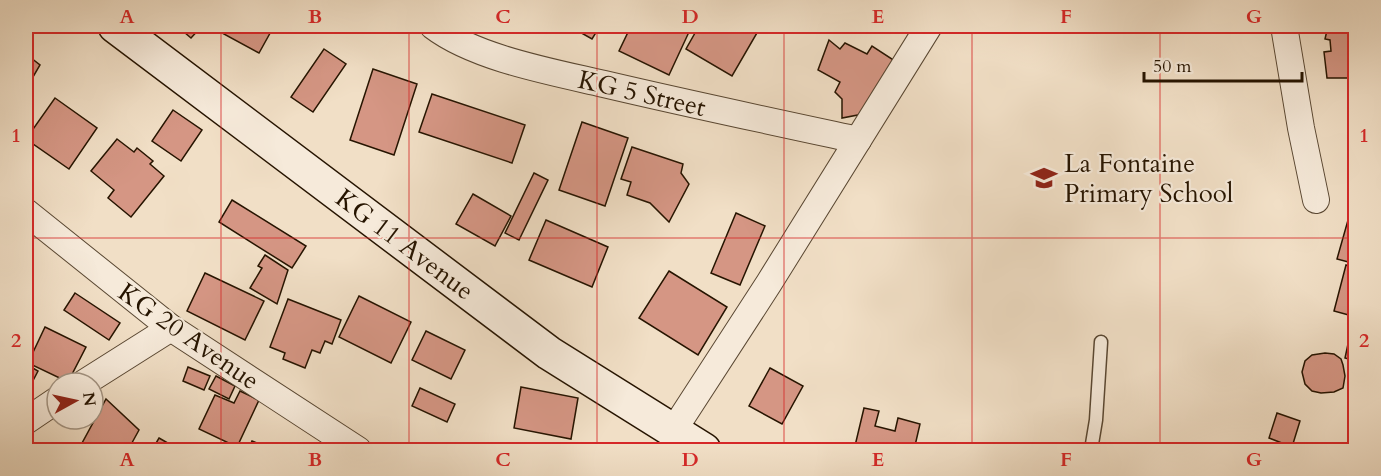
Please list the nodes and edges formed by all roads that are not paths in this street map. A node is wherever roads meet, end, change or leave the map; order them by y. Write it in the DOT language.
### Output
graph roads {
  1 [pos="115,26"];
  2 [pos="433,26"];
  3 [pos="928,26"];
  4 [pos="1284,26"];
  5 [pos="858,140"];
  6 [pos="1316,200"];
  7 [pos="26,212"];
  8 [pos="171,328"];
  9 [pos="1101,342"];
  10 [pos="103,371"];
  11 [pos="45,408"];
  12 [pos="26,420"];
  13 [pos="673,431"];
  14 [pos="358,450"];
  15 [pos="704,450"];
  16 [pos="1091,450"];
  1 -- 13 [label="main road, KG 11 Avenue"];
  2 -- 5 [label="street, KG 5 Street"];
  3 -- 5 [label="street"];
  4 -- 6 [label="street"];
  5 -- 13 [label="street"];
  7 -- 8 [label="street, KG 20 Avenue"];
  8 -- 10 [label="street"];
  8 -- 14 [label="street, KG 20 Avenue"];
  9 -- 16 [label="lane"];
  11 -- 12 [label="street"];
  13 -- 15 [label="main road, KG 11 Avenue"];
}
